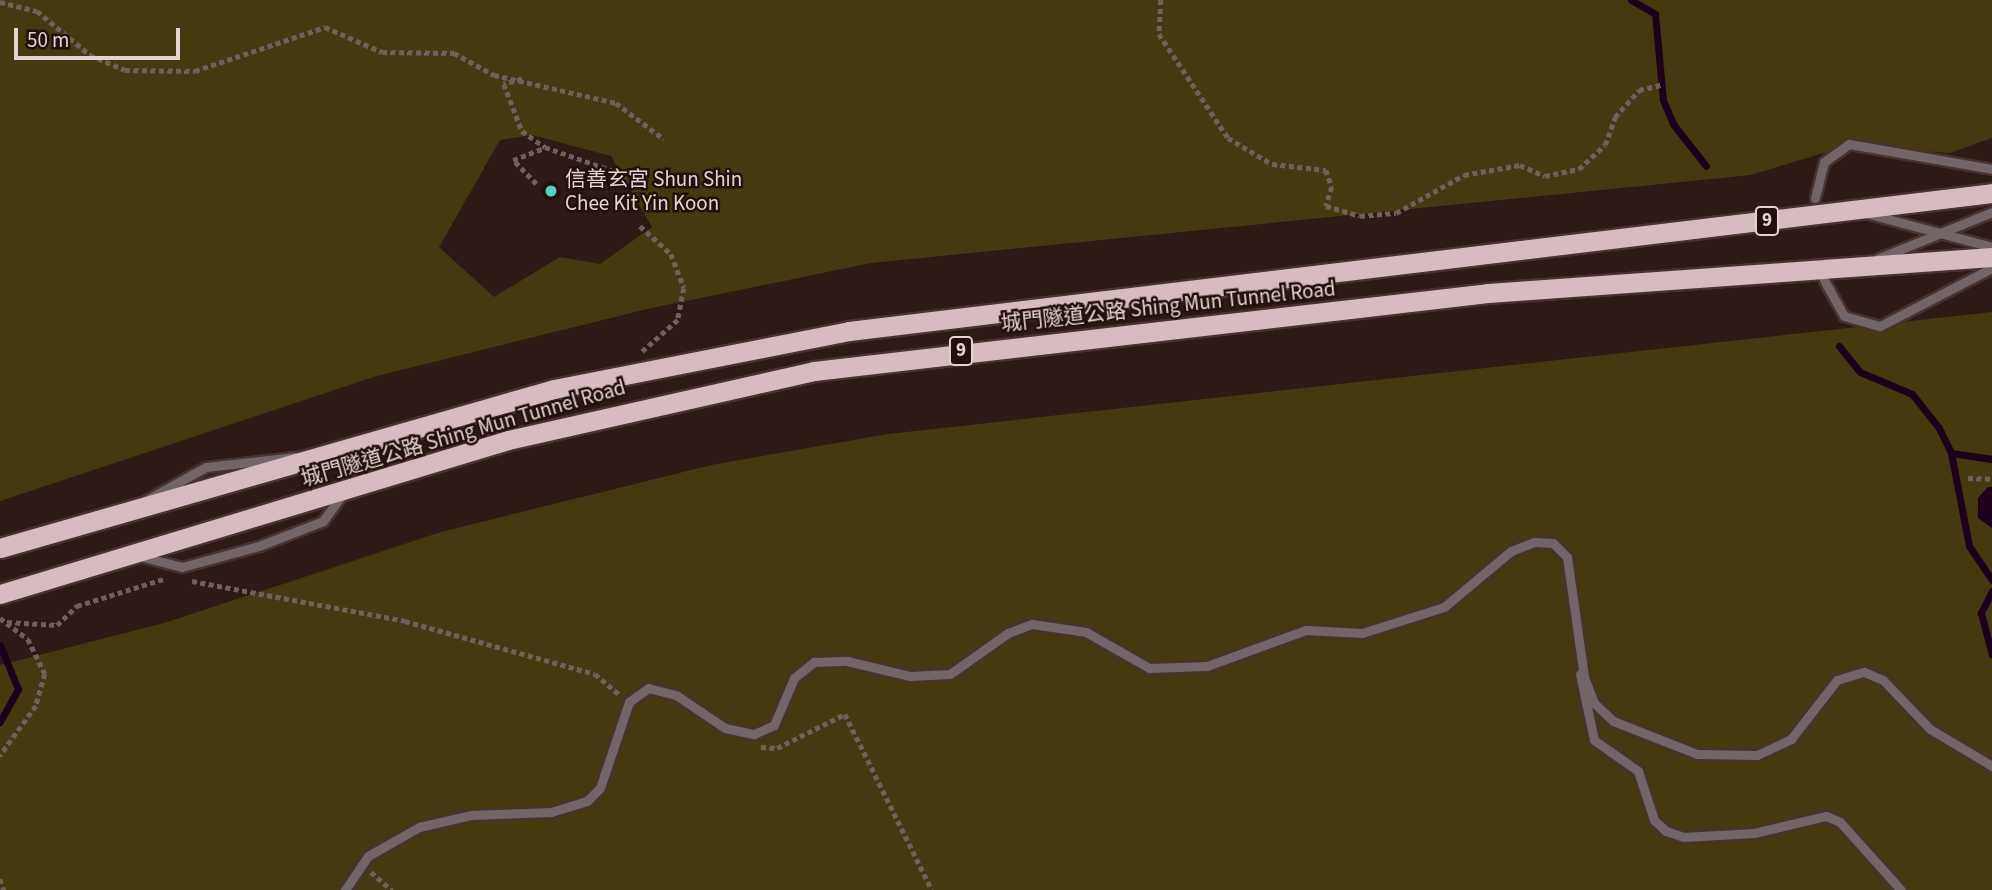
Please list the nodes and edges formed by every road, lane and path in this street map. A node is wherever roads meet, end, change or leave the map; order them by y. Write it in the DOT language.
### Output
graph roads {
  1 [pos="1161,0"];
  2 [pos="0,2"];
  3 [pos="526,78"];
  4 [pos="1660,85"];
  5 [pos="664,139"];
  6 [pos="545,147"];
  7 [pos="1992,169"];
  8 [pos="620,183"];
  9 [pos="536,184"];
  10 [pos="1992,193"];
  11 [pos="1815,198"];
  12 [pos="1853,211"];
  13 [pos="1992,212"];
  14 [pos="640,226"];
  15 [pos="1947,231"];
  16 [pos="1992,247"];
  17 [pos="1992,257"];
  18 [pos="1871,262"];
  19 [pos="1992,268"];
  20 [pos="1824,280"];
  21 [pos="624,374"];
  22 [pos="1968,478"];
  23 [pos="1992,479"];
  24 [pos="345,488"];
  25 [pos="0,548"];
  26 [pos="139,556"];
  27 [pos="172,577"];
  28 [pos="186,579"];
  29 [pos="0,594"];
  30 [pos="0,618"];
  31 [pos="7,622"];
  32 [pos="1581,666"];
  33 [pos="629,702"];
  34 [pos="754,734"];
  35 [pos="0,756"];
  36 [pos="1992,766"];
  37 [pos="360,863"];
  38 [pos="0,879"];
  39 [pos="4,890"];
  40 [pos="345,890"];
  41 [pos="392,890"];
  42 [pos="932,890"];
  43 [pos="1901,890"];
  1 -- 4 [label="path"];
  2 -- 3 [label="path"];
  3 -- 5 [label="path"];
  3 -- 6 [label="path"];
  6 -- 8 [label="path"];
  6 -- 9 [label="path"];
  7 -- 11 [label="lane"];
  10 -- 12 [label="highway, 城門隧道公路 Shing Mun Tunnel Road / 9"];
  12 -- 15 [label="lane"];
  12 -- 21 [label="highway, 城門隧道公路 Shing Mun Tunnel Road / 9"];
  13 -- 15 [label="lane"];
  14 -- 21 [label="path"];
  15 -- 16 [label="lane"];
  15 -- 18 [label="lane"];
  17 -- 18 [label="highway, 城門隧道公路 Shing Mun Tunnel Road / 9"];
  18 -- 24 [label="highway, 城門隧道公路 Shing Mun Tunnel Road / 9"];
  19 -- 20 [label="lane"];
  21 -- 25 [label="highway, 城門隧道公路 Shing Mun Tunnel Road / 9"];
  22 -- 23 [label="path"];
  24 -- 26 [label="highway, 城門隧道公路 Shing Mun Tunnel Road / 9"];
  24 -- 26 [label="lane"];
  26 -- 29 [label="highway, 城門隧道公路 Shing Mun Tunnel Road / 9"];
  27 -- 31 [label="path"];
  28 -- 33 [label="path"];
  30 -- 31 [label="path"];
  31 -- 35 [label="path"];
  32 -- 34 [label="lane"];
  32 -- 36 [label="lane"];
  32 -- 43 [label="lane"];
  33 -- 34 [label="lane"];
  33 -- 37 [label="lane"];
  34 -- 42 [label="path"];
  37 -- 40 [label="lane"];
  37 -- 41 [label="path"];
  38 -- 39 [label="path"];
}
